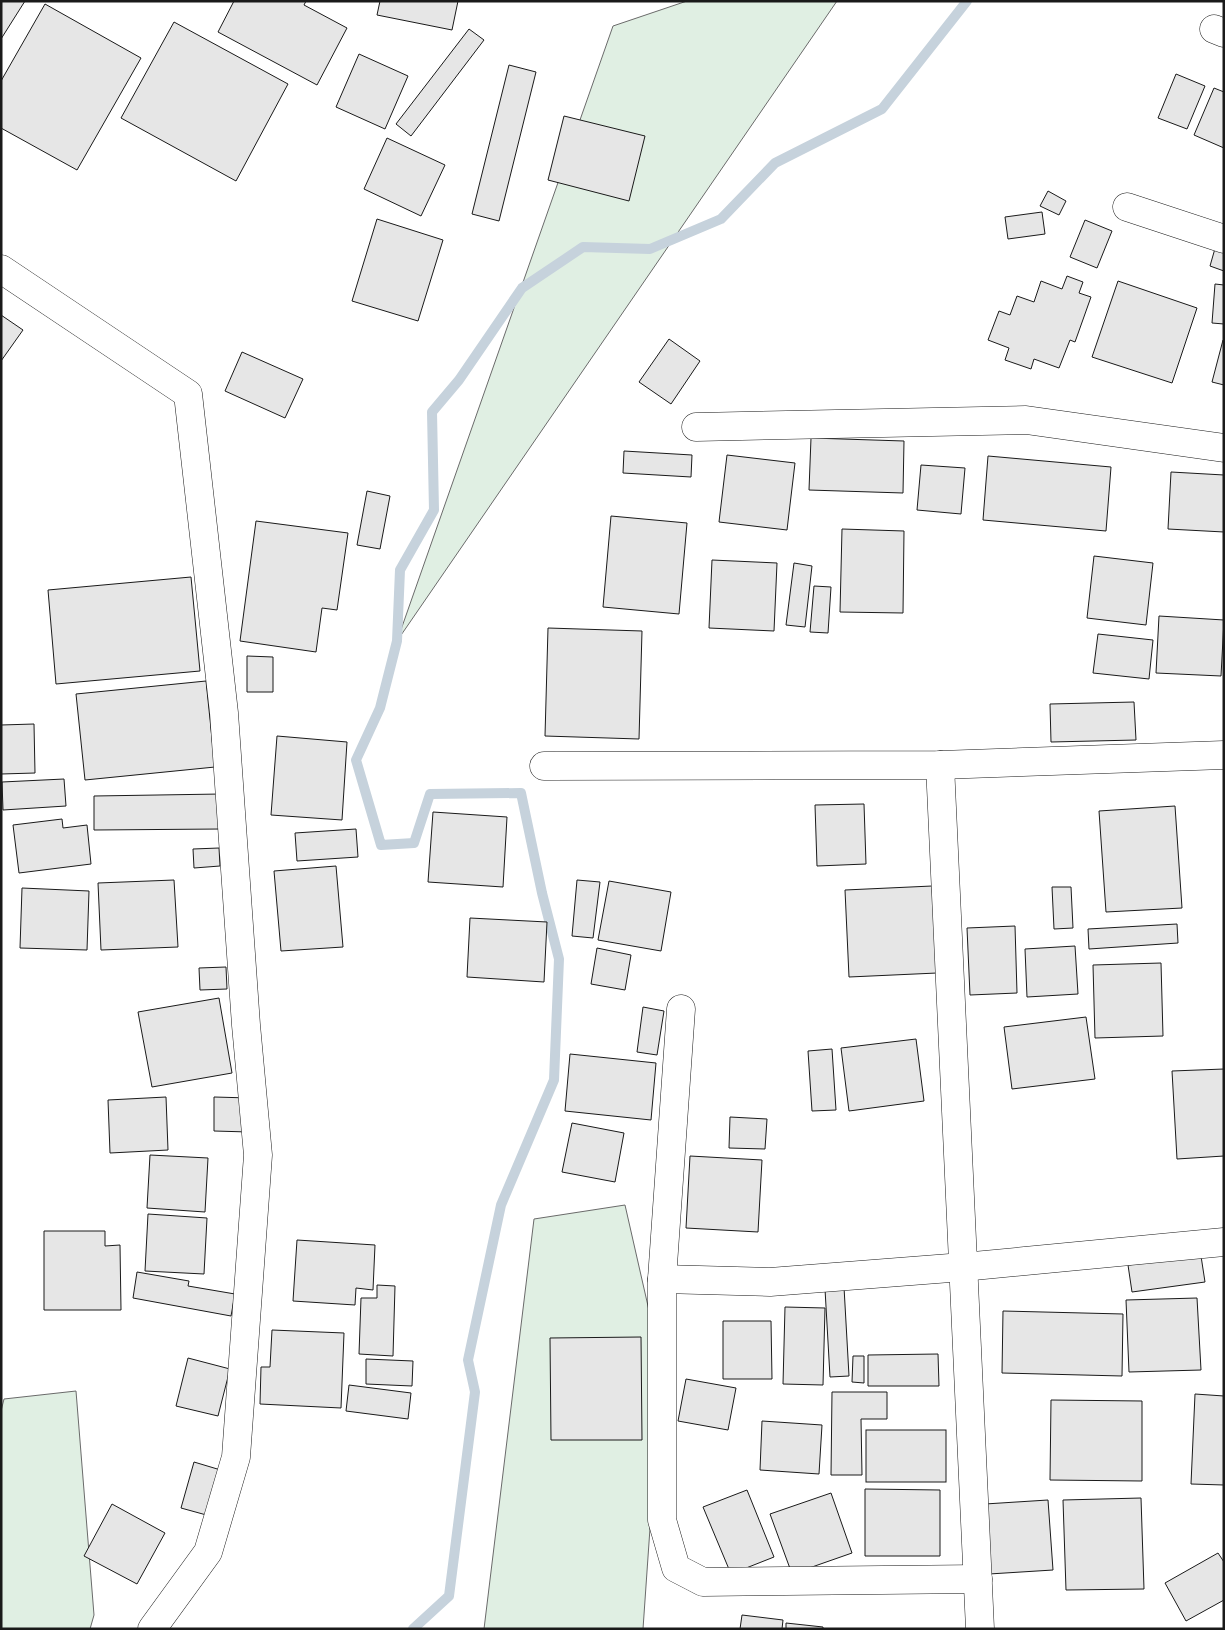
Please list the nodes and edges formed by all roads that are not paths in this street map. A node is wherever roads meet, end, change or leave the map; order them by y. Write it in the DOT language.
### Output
graph roads {
  1 [pos="1127,207"];
  2 [pos="1224,238"];
  3 [pos="1,269"];
  4 [pos="696,427"];
  5 [pos="1224,448"];
  6 [pos="1224,755"];
  7 [pos="940,765"];
  8 [pos="544,766"];
  9 [pos="681,1009"];
  10 [pos="1224,1242"];
  11 [pos="963,1266"];
  12 [pos="662,1280"];
  13 [pos="978,1579"];
  14 [pos="152,1629"];
  15 [pos="980,1629"];
  1 -- 2 [label="street"];
  3 -- 14 [label="street"];
  4 -- 5 [label="street"];
  6 -- 7 [label="street"];
  7 -- 8 [label="street"];
  7 -- 11 [label="street"];
  9 -- 12 [label="street"];
  10 -- 11 [label="street"];
  11 -- 12 [label="street"];
  11 -- 13 [label="street"];
  12 -- 13 [label="street"];
  13 -- 15 [label="street"];
}
